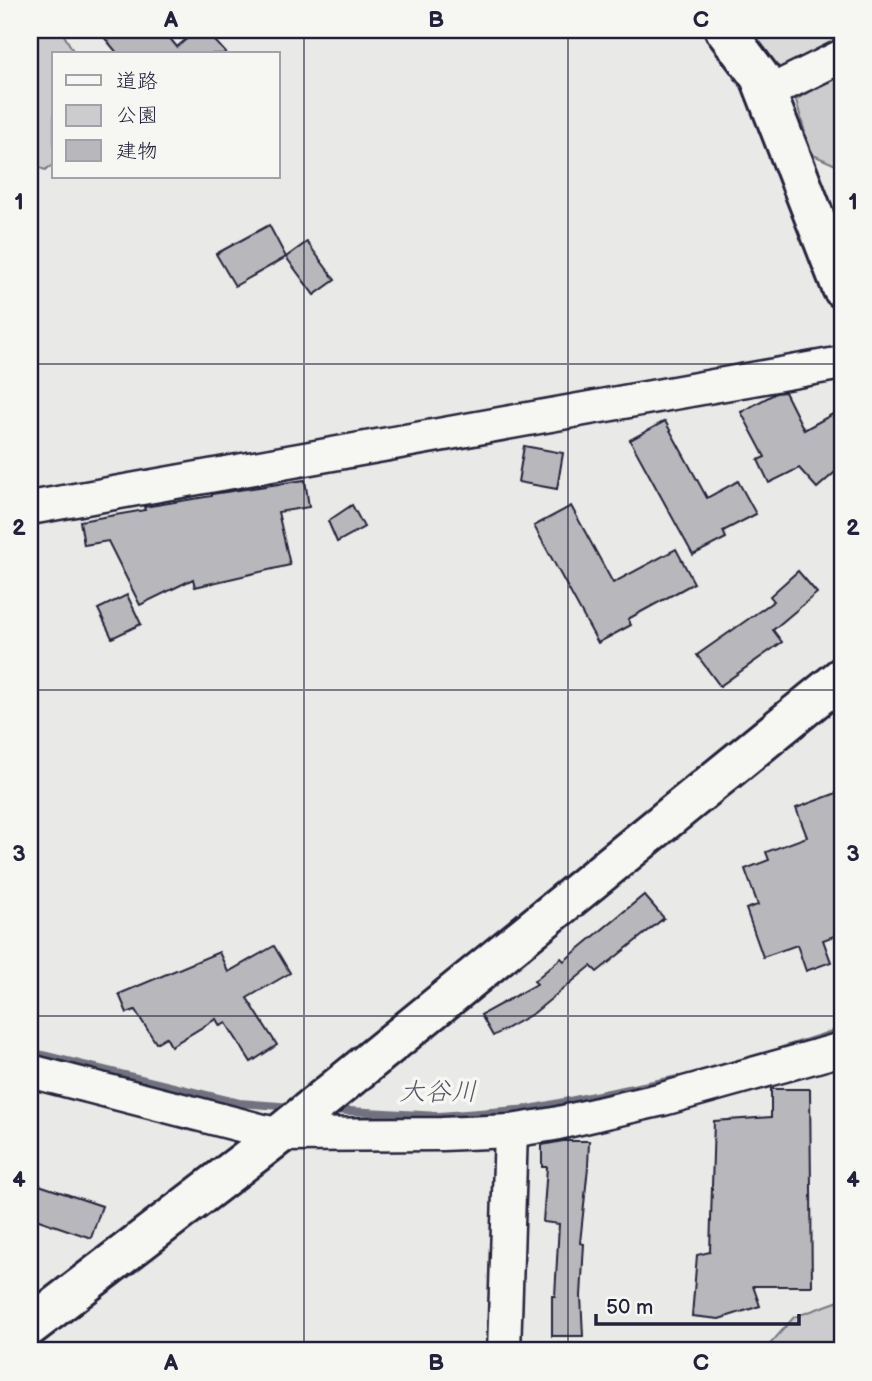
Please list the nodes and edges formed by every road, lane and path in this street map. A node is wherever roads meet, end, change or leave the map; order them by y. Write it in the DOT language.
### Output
graph roads {
  1 [pos="725,30"];
  2 [pos="842,56"];
  3 [pos="767,93"];
  4 [pos="842,288"];
  5 [pos="842,363"];
  6 [pos="30,508"];
  7 [pos="842,677"];
  8 [pos="842,1049"];
  9 [pos="30,1071"];
  10 [pos="511,1131"];
  11 [pos="279,1135"];
  12 [pos="30,1326"];
  13 [pos="504,1351"];
  1 -- 3 [label="street"];
  2 -- 3 [label="street"];
  3 -- 4 [label="street"];
  5 -- 6 [label="street"];
  7 -- 11 [label="street"];
  8 -- 10 [label="street"];
  9 -- 11 [label="street"];
  10 -- 11 [label="street"];
  10 -- 13 [label="street"];
  11 -- 12 [label="street"];
}
